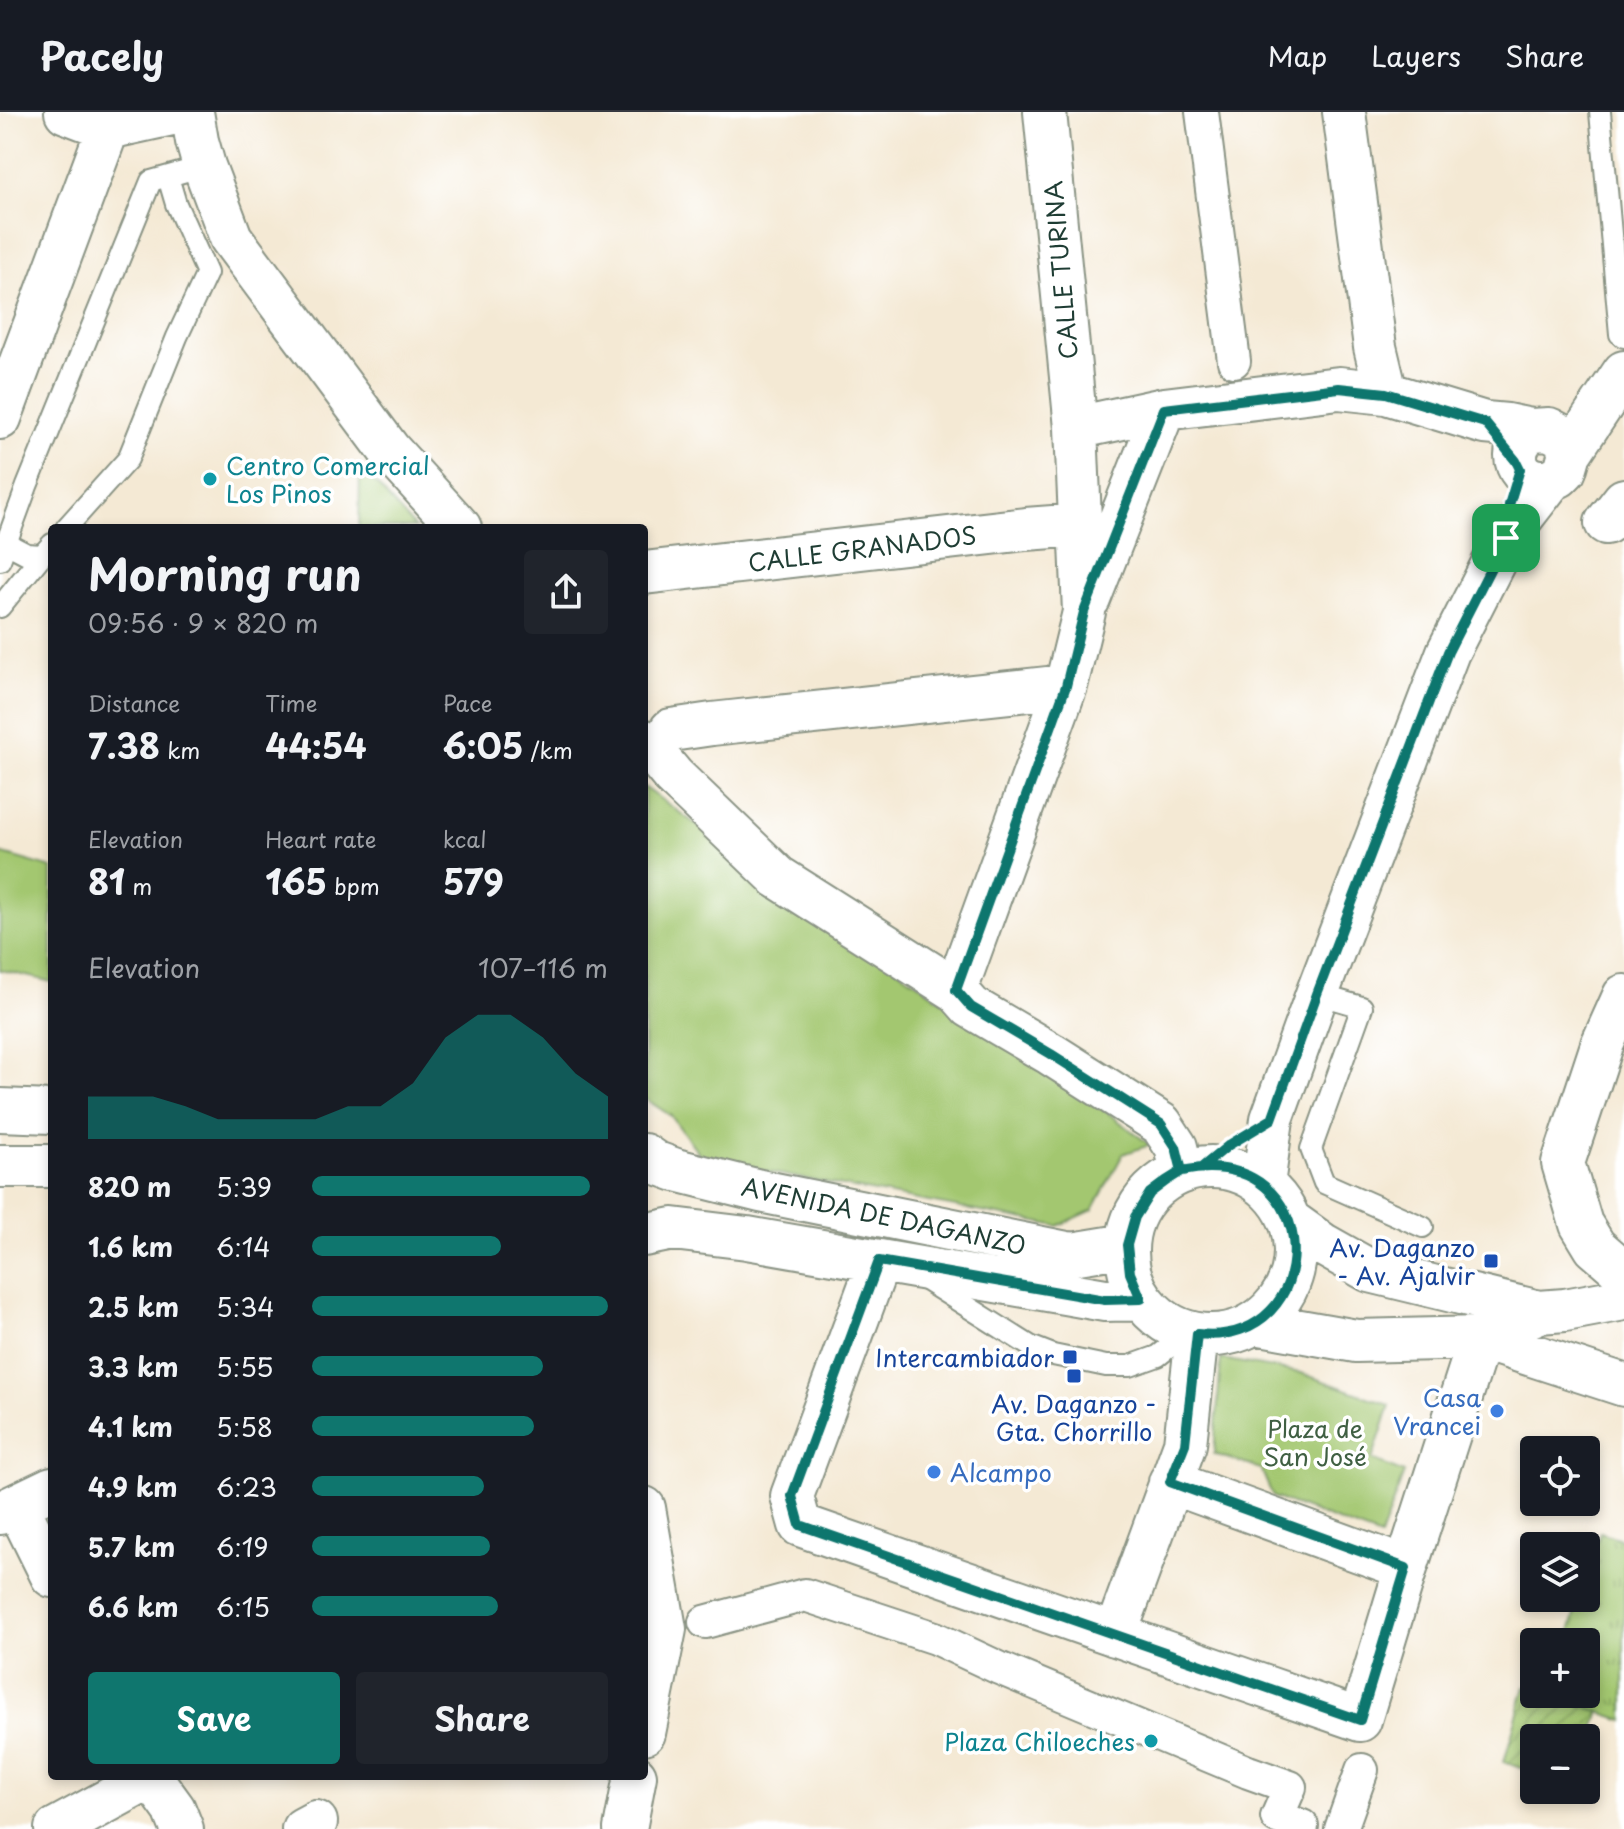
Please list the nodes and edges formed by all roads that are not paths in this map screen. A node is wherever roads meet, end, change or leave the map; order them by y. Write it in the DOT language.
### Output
graph roads {
  1 [pos="66,112"];
  2 [pos="181,112"];
  3 [pos="192,112"];
  4 [pos="1045,112"];
  5 [pos="1202,112"];
  6 [pos="1344,112"];
  7 [pos="1600,112"];
  8 [pos="108,128"];
  9 [pos="186,172"];
  10 [pos="1624,337"];
  11 [pos="1234,361"];
  12 [pos="1624,363"];
  13 [pos="1624,372"];
  14 [pos="1386,393"];
  15 [pos="1164,409"];
  16 [pos="0,418"];
  17 [pos="1076,428"];
  18 [pos="1539,454"];
  19 [pos="70,524"];
  20 [pos="456,524"];
  21 [pos="1080,525"];
  22 [pos="47,550"];
  23 [pos="3,551"];
  24 [pos="648,573"];
  25 [pos="0,607"];
  26 [pos="1084,612"];
  27 [pos="1066,686"];
  28 [pos="676,732"];
  29 [pos="956,990"];
  30 [pos="1317,994"];
  31 [pos="1624,996"];
  32 [pos="0,1110"];
  33 [pos="48,1112"];
  34 [pos="1272,1119"];
  35 [pos="648,1158"];
  36 [pos="0,1166"];
  37 [pos="48,1166"];
  38 [pos="1191,1170"];
  39 [pos="1263,1185"];
  40 [pos="1290,1221"];
  41 [pos="1423,1227"];
  42 [pos="648,1234"];
  43 [pos="1127,1245"];
  44 [pos="891,1264"];
  45 [pos="1624,1272"];
  46 [pos="1141,1299"];
  47 [pos="1624,1299"];
  48 [pos="1539,1312"];
  49 [pos="1255,1323"];
  50 [pos="1192,1333"];
  51 [pos="1480,1338"];
  52 [pos="1624,1385"];
  53 [pos="1170,1482"];
  54 [pos="23,1502"];
  55 [pos="648,1531"];
  56 [pos="48,1566"];
  57 [pos="1406,1568"];
  58 [pos="705,1622"];
  59 [pos="1115,1635"];
  60 [pos="648,1713"];
  61 [pos="1362,1770"];
  62 [pos="146,1780"];
  63 [pos="153,1780"];
  64 [pos="634,1780"];
  65 [pos="1302,1826"];
  66 [pos="56,1829"];
  67 [pos="182,1829"];
  68 [pos="625,1829"];
  69 [pos="1341,1829"];
  1 -- 8 [label="street"];
  2 -- 8 [label="street"];
  3 -- 9 [label="street"];
  4 -- 17 [label="street, CALLE TURINA"];
  5 -- 11 [label="street"];
  6 -- 14 [label="street"];
  7 -- 10 [label="lane"];
  8 -- 16 [label="street"];
  9 -- 19 [label="lane"];
  9 -- 20 [label="street"];
  9 -- 23 [label="lane"];
  12 -- 18 [label="street"];
  13 -- 18 [label="street"];
  14 -- 15 [label="street"];
  14 -- 18 [label="street"];
  15 -- 17 [label="street"];
  15 -- 26 [label="street"];
  17 -- 21 [label="street, CALLE TURINA"];
  18 -- 30 [label="street"];
  21 -- 24 [label="street, CALLE GRANADOS"];
  21 -- 26 [label="street, CALLE TURINA"];
  22 -- 23 [label="lane"];
  22 -- 25 [label="lane"];
  26 -- 27 [label="street"];
  27 -- 28 [label="street"];
  27 -- 29 [label="street"];
  28 -- 29 [label="street"];
  29 -- 38 [label="street"];
  30 -- 34 [label="street"];
  30 -- 41 [label="lane"];
  31 -- 45 [label="street"];
  32 -- 33 [label="street"];
  34 -- 38 [label="street"];
  34 -- 39 [label="street"];
  35 -- 43 [label="street, AVENIDA DE DAGANZO"];
  36 -- 37 [label="street"];
  38 -- 39 [label="street"];
  38 -- 43 [label="street"];
  39 -- 40 [label="street"];
  40 -- 48 [label="street"];
  40 -- 49 [label="street"];
  42 -- 44 [label="street, AVENIDA DE DAGANZO"];
  43 -- 46 [label="street"];
  44 -- 46 [label="street, AVENIDA DE DAGANZO"];
  44 -- 50 [label="lane"];
  44 -- 59 [label="street"];
  46 -- 50 [label="street"];
  47 -- 48 [label="street"];
  48 -- 51 [label="street"];
  49 -- 50 [label="street"];
  49 -- 51 [label="street"];
  50 -- 53 [label="street"];
  51 -- 52 [label="street"];
  51 -- 57 [label="street"];
  53 -- 57 [label="street"];
  53 -- 59 [label="street"];
  54 -- 56 [label="street"];
  55 -- 60 [label="street"];
  57 -- 59 [label="street"];
  58 -- 65 [label="street"];
  61 -- 69 [label="street"];
  62 -- 66 [label="street"];
  63 -- 67 [label="street"];
  64 -- 68 [label="street"];
}
